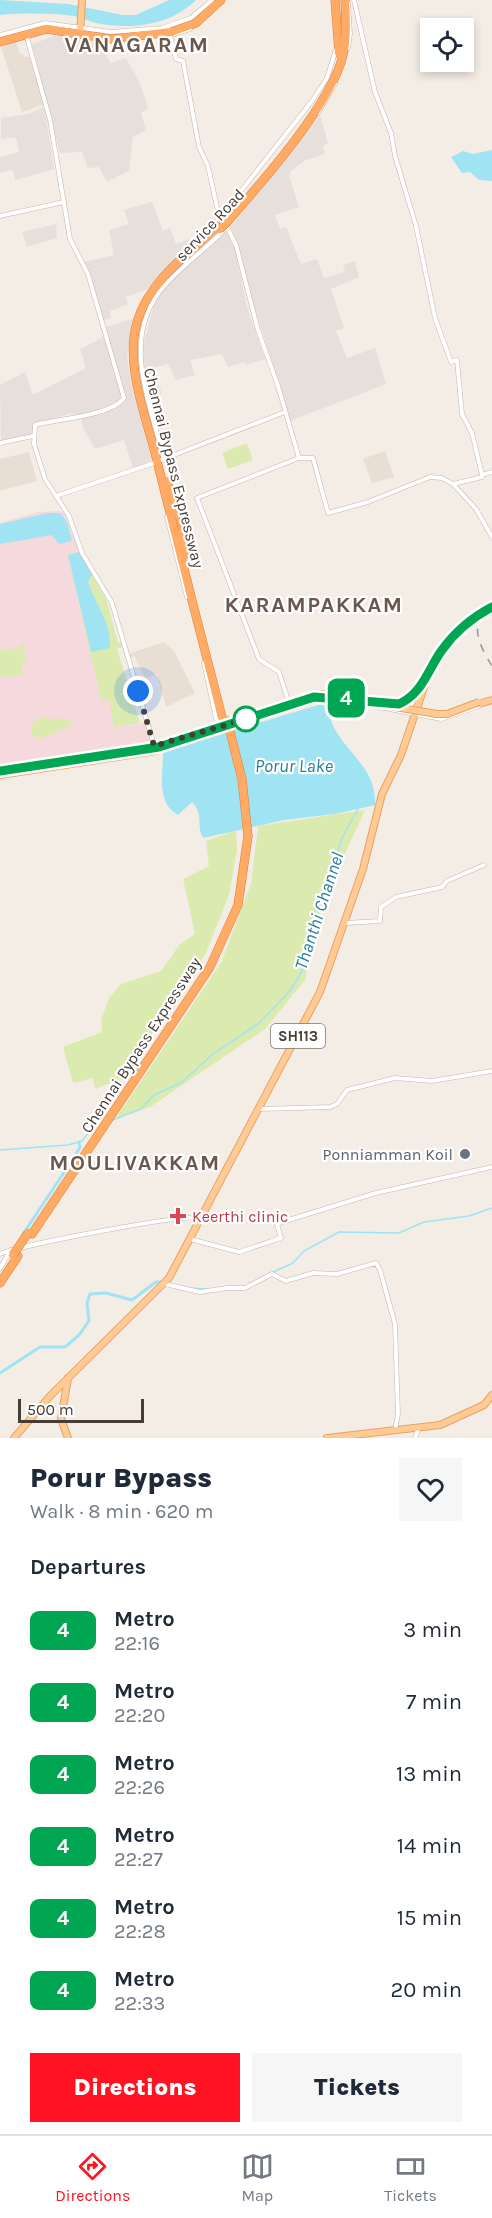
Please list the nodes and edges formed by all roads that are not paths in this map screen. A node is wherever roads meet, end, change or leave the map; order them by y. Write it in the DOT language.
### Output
graph roads {
  1 [pos="82,0"];
  2 [pos="219,0"];
  3 [pos="332,0"];
  4 [pos="347,1"];
  5 [pos="80,30"];
  6 [pos="169,31"];
  7 [pos="26,34"];
  8 [pos="0,40"];
  9 [pos="339,54"];
  10 [pos="64,202"];
  11 [pos="0,216"];
  12 [pos="224,223"];
  13 [pos="285,412"];
  14 [pos="33,436"];
  15 [pos="0,443"];
  16 [pos="299,458"];
  17 [pos="159,461"];
  18 [pos="492,472"];
  19 [pos="482,475"];
  20 [pos="453,484"];
  21 [pos="56,496"];
  22 [pos="492,537"];
  23 [pos="492,607"];
  24 [pos="350,699"];
  25 [pos="492,699"];
  26 [pos="481,702"];
  27 [pos="289,703"];
  28 [pos="429,711"];
  29 [pos="416,712"];
  30 [pos="428,717"];
  31 [pos="223,725"];
  32 [pos="155,749"];
  33 [pos="0,769"];
  34 [pos="0,775"];
  35 [pos="484,865"];
  36 [pos="346,923"];
  37 [pos="492,1071"];
  38 [pos="260,1109"];
  39 [pos="492,1167"];
  40 [pos="203,1217"];
  41 [pos="191,1239"];
  42 [pos="14,1253"];
  43 [pos="0,1254"];
  44 [pos="0,1268"];
  45 [pos="0,1275"];
  46 [pos="0,1284"];
  47 [pos="166,1284"];
  48 [pos="68,1379"];
  49 [pos="492,1395"];
  50 [pos="419,1427"];
  51 [pos="394,1431"];
  52 [pos="15,1438"];
  53 [pos="68,1438"];
  54 [pos="327,1438"];
  55 [pos="415,1438"];
  1 -- 5 [label="main road"];
  2 -- 6 [label="highway"];
  3 -- 9 [label="highway"];
  3 -- 12 [label="street, service Road"];
  4 -- 9 [label="highway, Chennai Bypass Expressway"];
  4 -- 12 [label="highway, Chennai Bypass Expressway"];
  4 -- 12 [label="street"];
  4 -- 19 [label="street"];
  5 -- 6 [label="highway"];
  5 -- 7 [label="highway"];
  5 -- 8 [label="highway"];
  6 -- 12 [label="street"];
  7 -- 8 [label="highway"];
  7 -- 10 [label="street"];
  9 -- 12 [label="highway, Chennai Bypass Expressway"];
  10 -- 11 [label="street"];
  10 -- 14 [label="street"];
  12 -- 13 [label="street"];
  12 -- 17 [label="highway, Chennai Bypass Expressway"];
  13 -- 16 [label="street"];
  13 -- 17 [label="street"];
  14 -- 15 [label="street"];
  14 -- 21 [label="street"];
  16 -- 20 [label="street"];
  16 -- 27 [label="street"];
  17 -- 21 [label="street"];
  17 -- 31 [label="highway, Chennai Bypass Expressway"];
  17 -- 31 [label="street"];
  18 -- 19 [label="street"];
  19 -- 20 [label="street"];
  20 -- 22 [label="street"];
  21 -- 32 [label="street"];
  23 -- 29 [label="main road, SH113"];
  24 -- 26 [label="main road, bridge"];
  24 -- 27 [label="main road"];
  24 -- 29 [label="street"];
  24 -- 31 [label="main road"];
  25 -- 26 [label="main road"];
  26 -- 28 [label="street"];
  26 -- 30 [label="street"];
  27 -- 31 [label="main road"];
  28 -- 29 [label="street"];
  28 -- 30 [label="street"];
  29 -- 30 [label="street"];
  29 -- 36 [label="main road, SH113"];
  31 -- 32 [label="main road"];
  31 -- 42 [label="highway, Chennai Bypass Expressway, bridge"];
  32 -- 33 [label="main road"];
  32 -- 34 [label="main road"];
  35 -- 36 [label="street"];
  36 -- 38 [label="main road, SH113"];
  37 -- 38 [label="street"];
  38 -- 40 [label="main road, SH113"];
  39 -- 41 [label="street"];
  40 -- 41 [label="main road, SH113"];
  40 -- 42 [label="street"];
  41 -- 47 [label="main road, SH113"];
  42 -- 43 [label="street"];
  42 -- 44 [label="street"];
  42 -- 45 [label="highway, Chennai Bypass Expressway"];
  42 -- 46 [label="highway, Chennai Bypass Expressway"];
  47 -- 48 [label="main road, SH113"];
  47 -- 51 [label="street"];
  48 -- 52 [label="main road, SH113"];
  48 -- 53 [label="main road"];
  49 -- 50 [label="main road"];
  50 -- 51 [label="main road"];
  50 -- 55 [label="street"];
  51 -- 54 [label="main road"];
}
